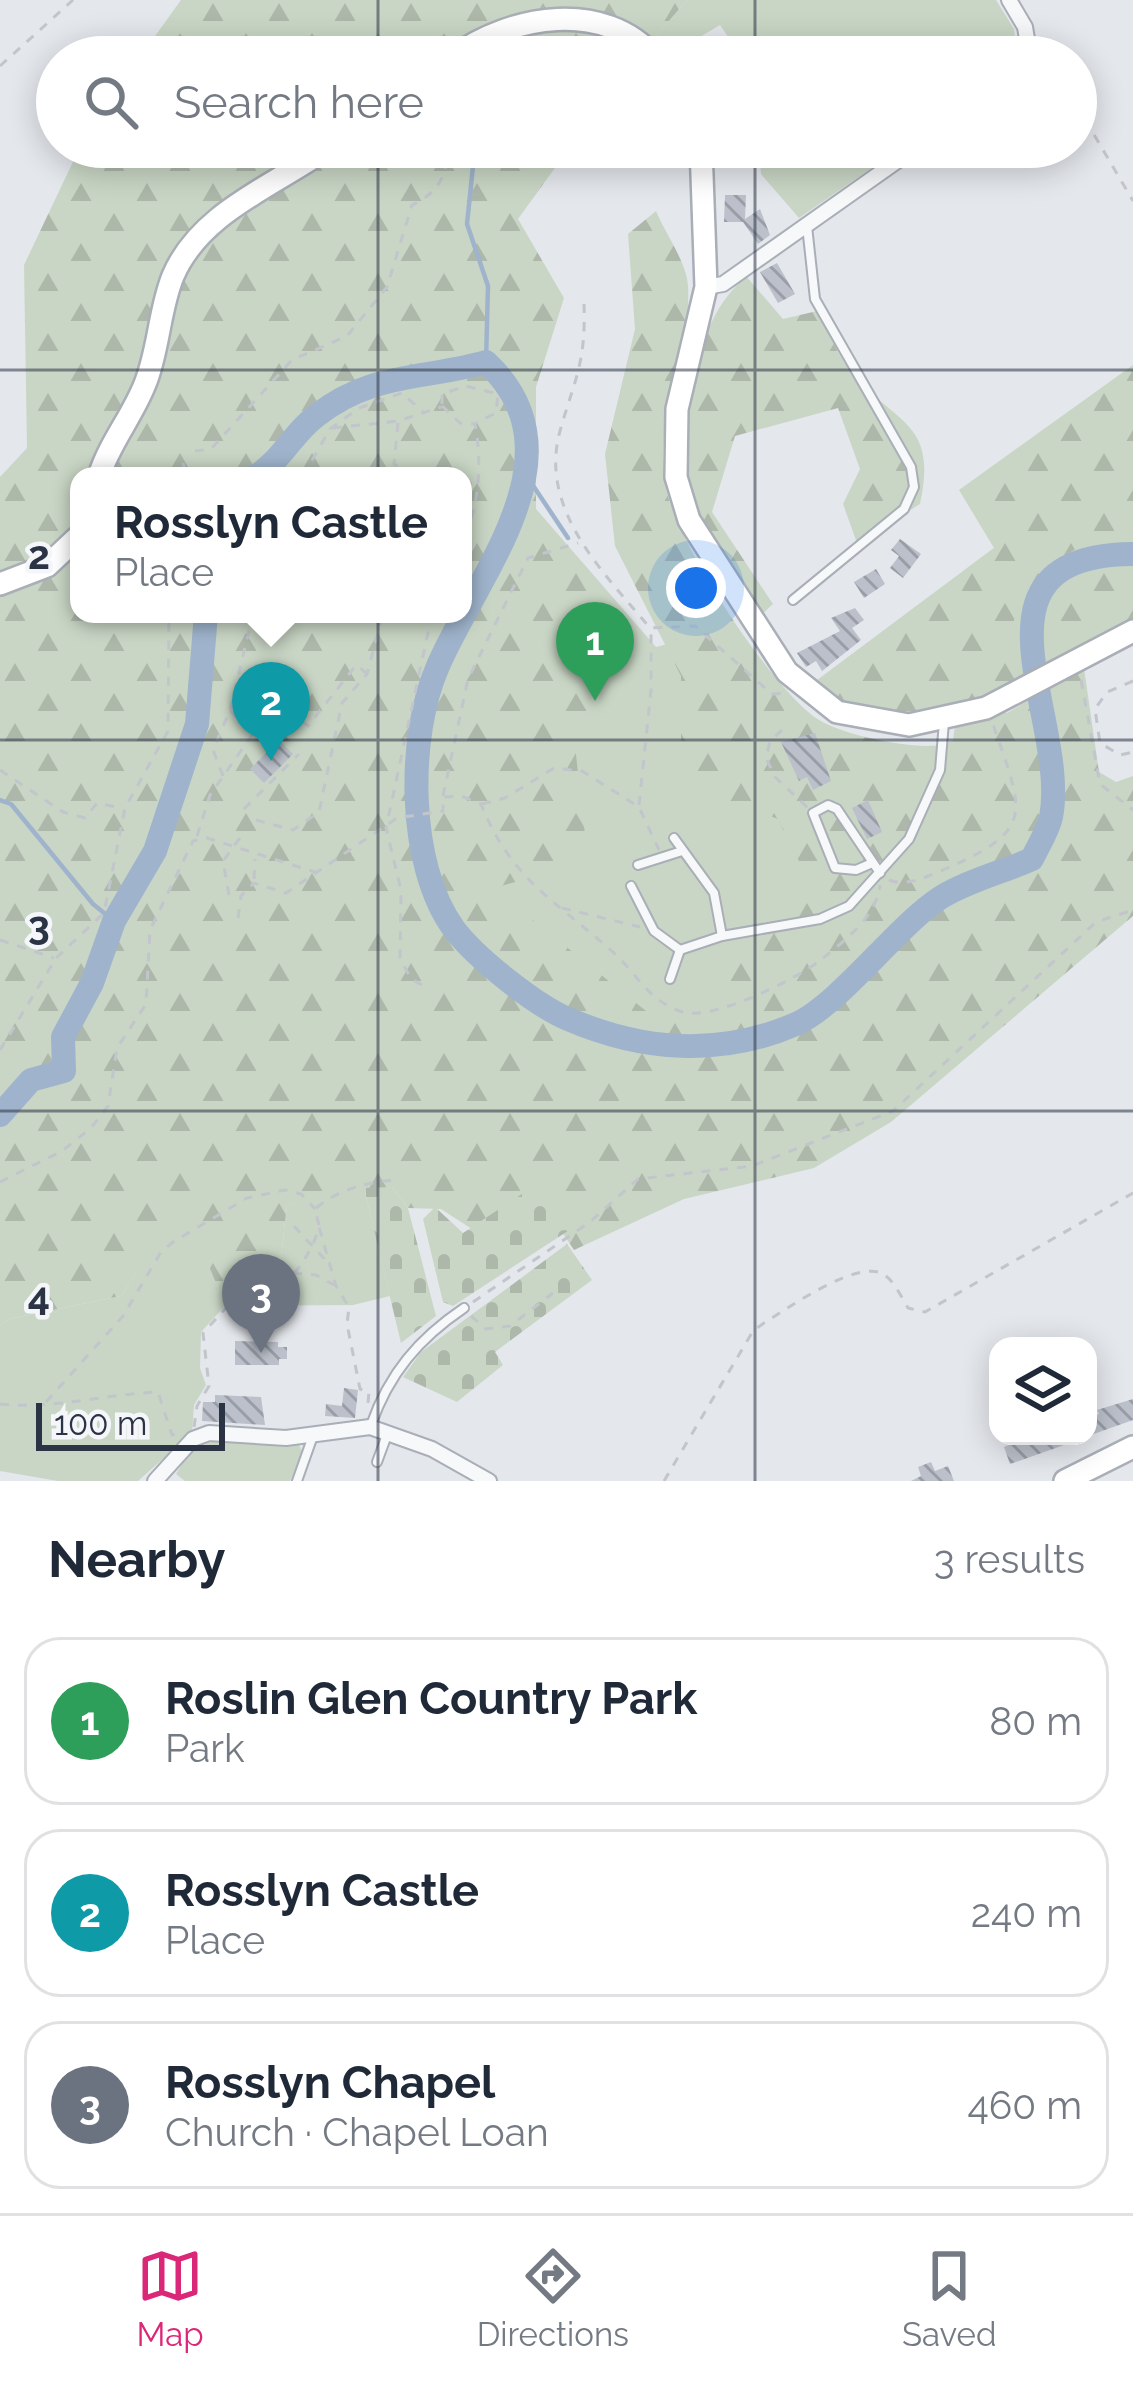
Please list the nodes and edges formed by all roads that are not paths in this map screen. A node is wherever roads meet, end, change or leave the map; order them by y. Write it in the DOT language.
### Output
graph roads {
  1 [pos="1009,0"];
  2 [pos="492,36"];
  3 [pos="636,36"];
  4 [pos="1027,36"];
  5 [pos="296,168"];
  6 [pos="702,168"];
  7 [pos="887,168"];
  8 [pos="807,224"];
  9 [pos="706,287"];
  10 [pos="102,467"];
  11 [pos="70,544"];
  12 [pos="0,584"];
  13 [pos="793,600"];
  14 [pos="1133,631"];
  15 [pos="944,720"];
  16 [pos="674,838"];
  17 [pos="682,851"];
  18 [pos="870,863"];
  19 [pos="638,865"];
  20 [pos="879,874"];
  21 [pos="631,886"];
  22 [pos="722,936"];
  23 [pos="680,950"];
  24 [pos="670,979"];
  25 [pos="439,1306"];
  26 [pos="464,1308"];
  27 [pos="445,1320"];
  28 [pos="370,1427"];
  29 [pos="314,1433"];
  30 [pos="388,1433"];
  31 [pos="1133,1447"];
  32 [pos="377,1462"];
  33 [pos="155,1481"];
  34 [pos="296,1481"];
  35 [pos="489,1481"];
  36 [pos="1065,1481"];
  1 -- 4 [label="street"];
  2 -- 3 [label="main road"];
  5 -- 10 [label="main road"];
  6 -- 9 [label="main road"];
  7 -- 8 [label="street"];
  8 -- 9 [label="street"];
  8 -- 13 [label="lane"];
  9 -- 15 [label="main road"];
  11 -- 12 [label="main road"];
  14 -- 15 [label="main road"];
  15 -- 20 [label="lane"];
  16 -- 17 [label="lane"];
  17 -- 19 [label="lane"];
  17 -- 22 [label="lane"];
  18 -- 18 [label="lane"];
  18 -- 20 [label="lane"];
  20 -- 22 [label="lane"];
  21 -- 23 [label="lane"];
  22 -- 23 [label="lane"];
  23 -- 24 [label="lane"];
  25 -- 27 [label="lane"];
  26 -- 27 [label="lane"];
  27 -- 28 [label="lane"];
  28 -- 29 [label="street"];
  28 -- 30 [label="street"];
  29 -- 33 [label="street"];
  29 -- 34 [label="lane"];
  30 -- 32 [label="lane"];
  30 -- 35 [label="street"];
  31 -- 36 [label="main road"];
}
